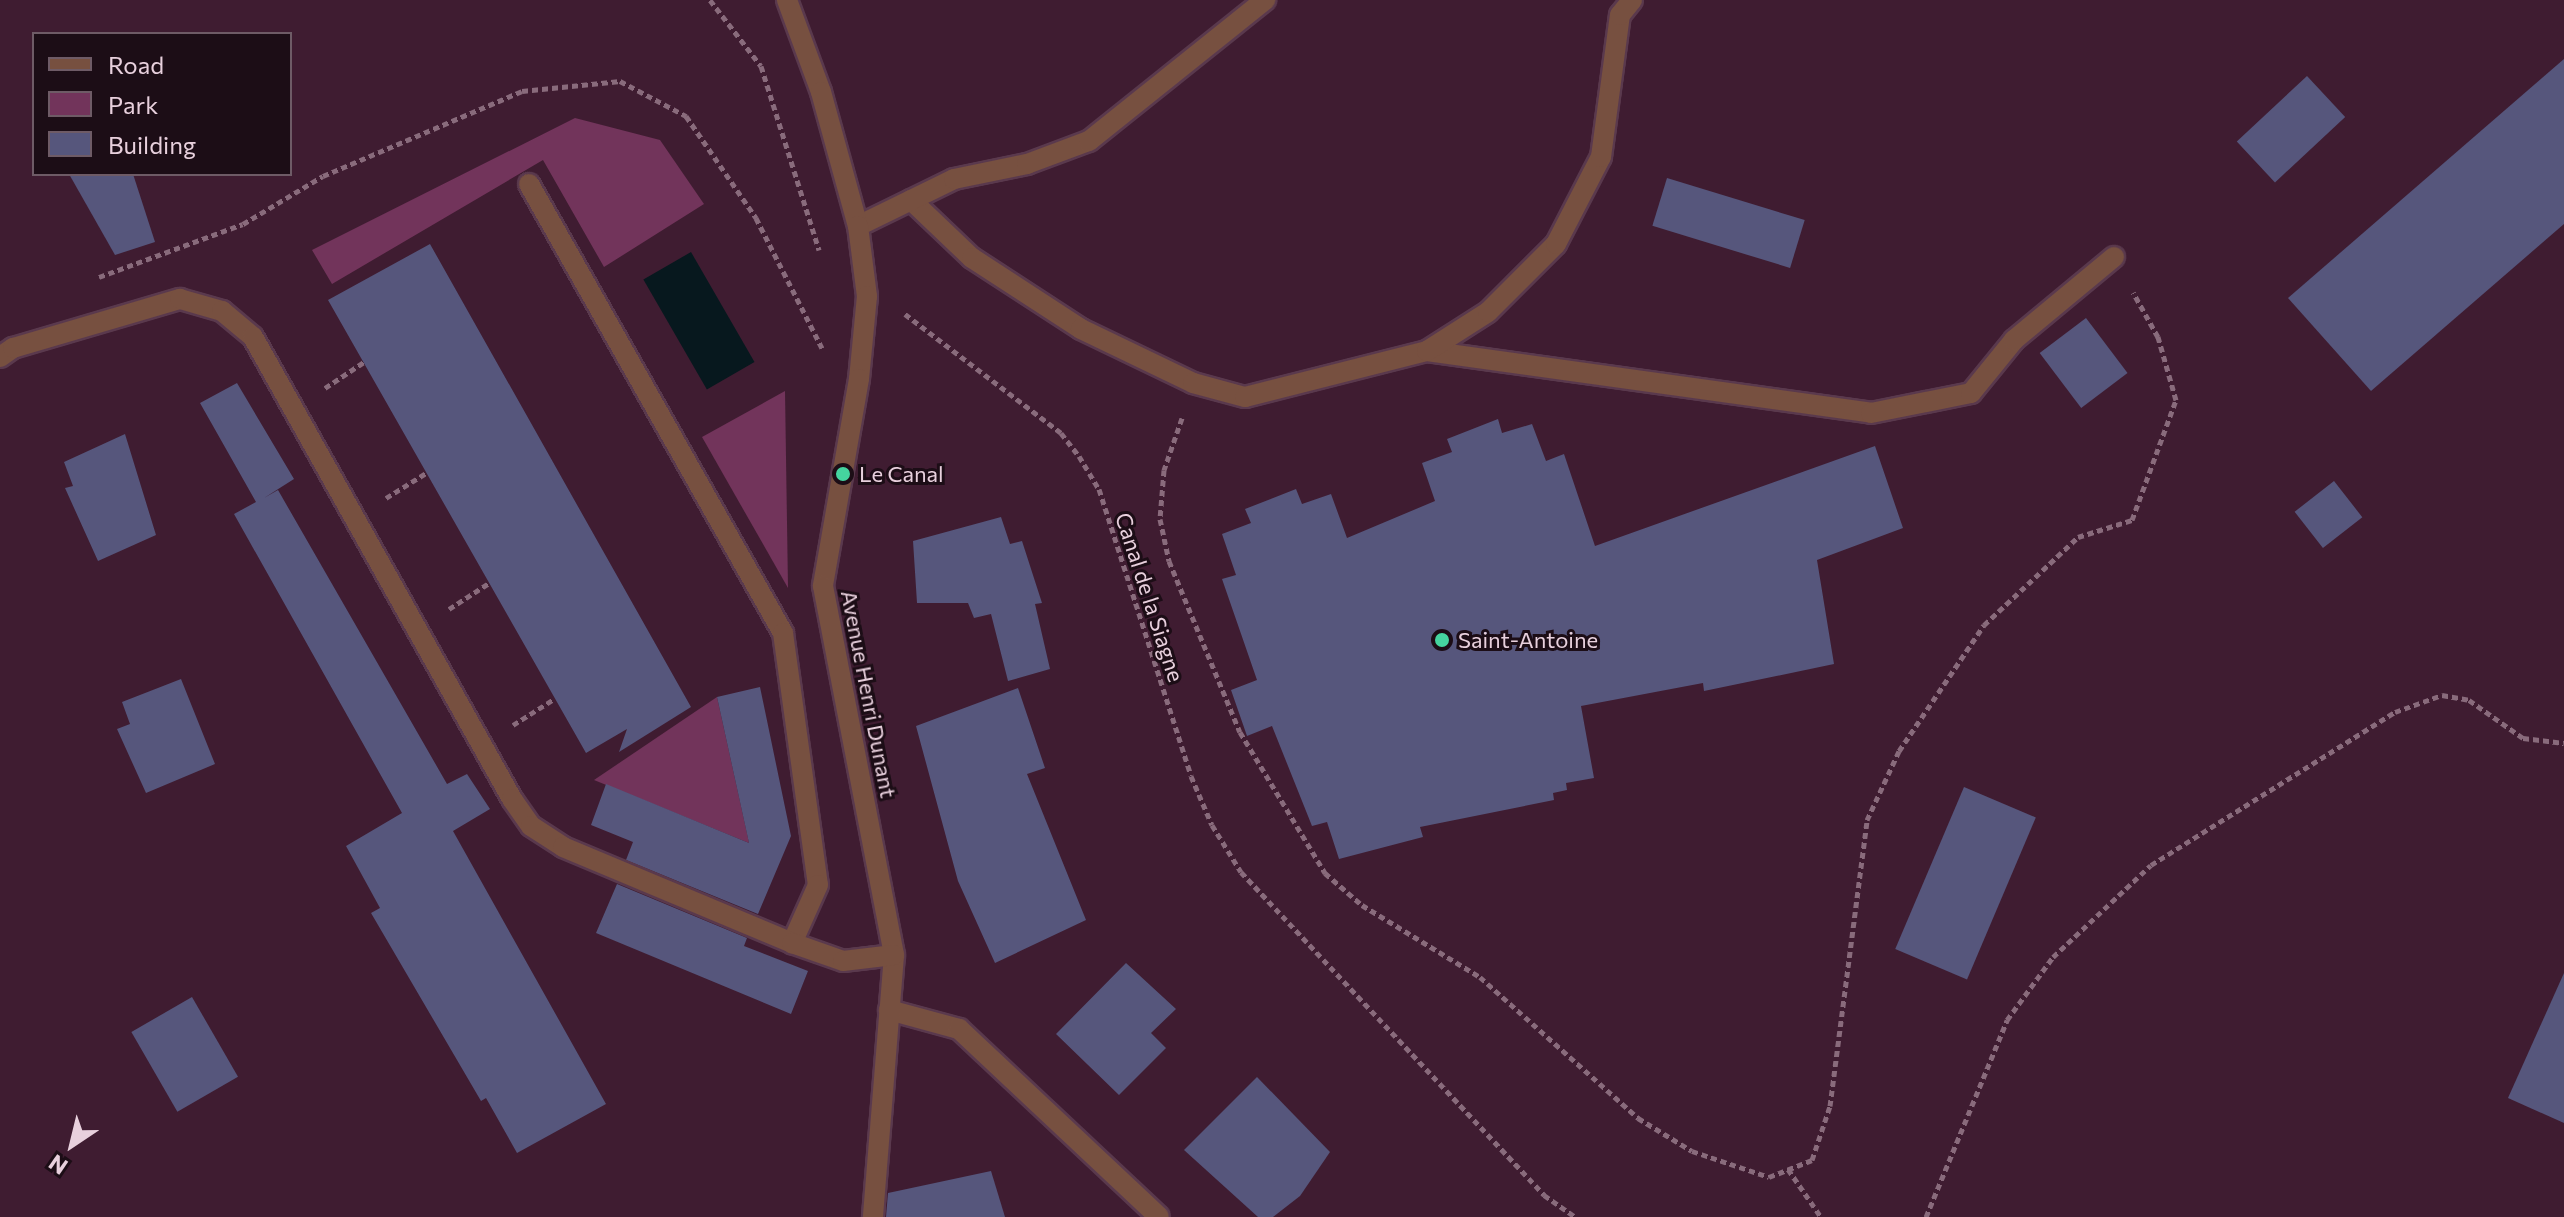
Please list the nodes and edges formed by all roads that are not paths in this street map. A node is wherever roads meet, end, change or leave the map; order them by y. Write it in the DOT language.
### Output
graph roads {
  1 [pos="787,0"];
  2 [pos="1265,0"];
  3 [pos="1632,0"];
  4 [pos="529,184"];
  5 [pos="911,200"];
  6 [pos="858,226"];
  7 [pos="2114,257"];
  8 [pos="1427,351"];
  9 [pos="0,357"];
  10 [pos="792,943"];
  11 [pos="894,955"];
  12 [pos="889,1010"];
  13 [pos="873,1217"];
  14 [pos="1159,1217"];
  1 -- 6 [label="street, Avenue Henri Dunant"];
  2 -- 5 [label="street"];
  3 -- 8 [label="street"];
  4 -- 10 [label="street"];
  5 -- 6 [label="street"];
  5 -- 8 [label="street"];
  6 -- 11 [label="street, Avenue Henri Dunant"];
  7 -- 8 [label="street"];
  9 -- 10 [label="street"];
  10 -- 11 [label="street"];
  11 -- 12 [label="street, Avenue Henri Dunant"];
  12 -- 13 [label="street, Avenue Henri Dunant"];
  12 -- 14 [label="street"];
}
